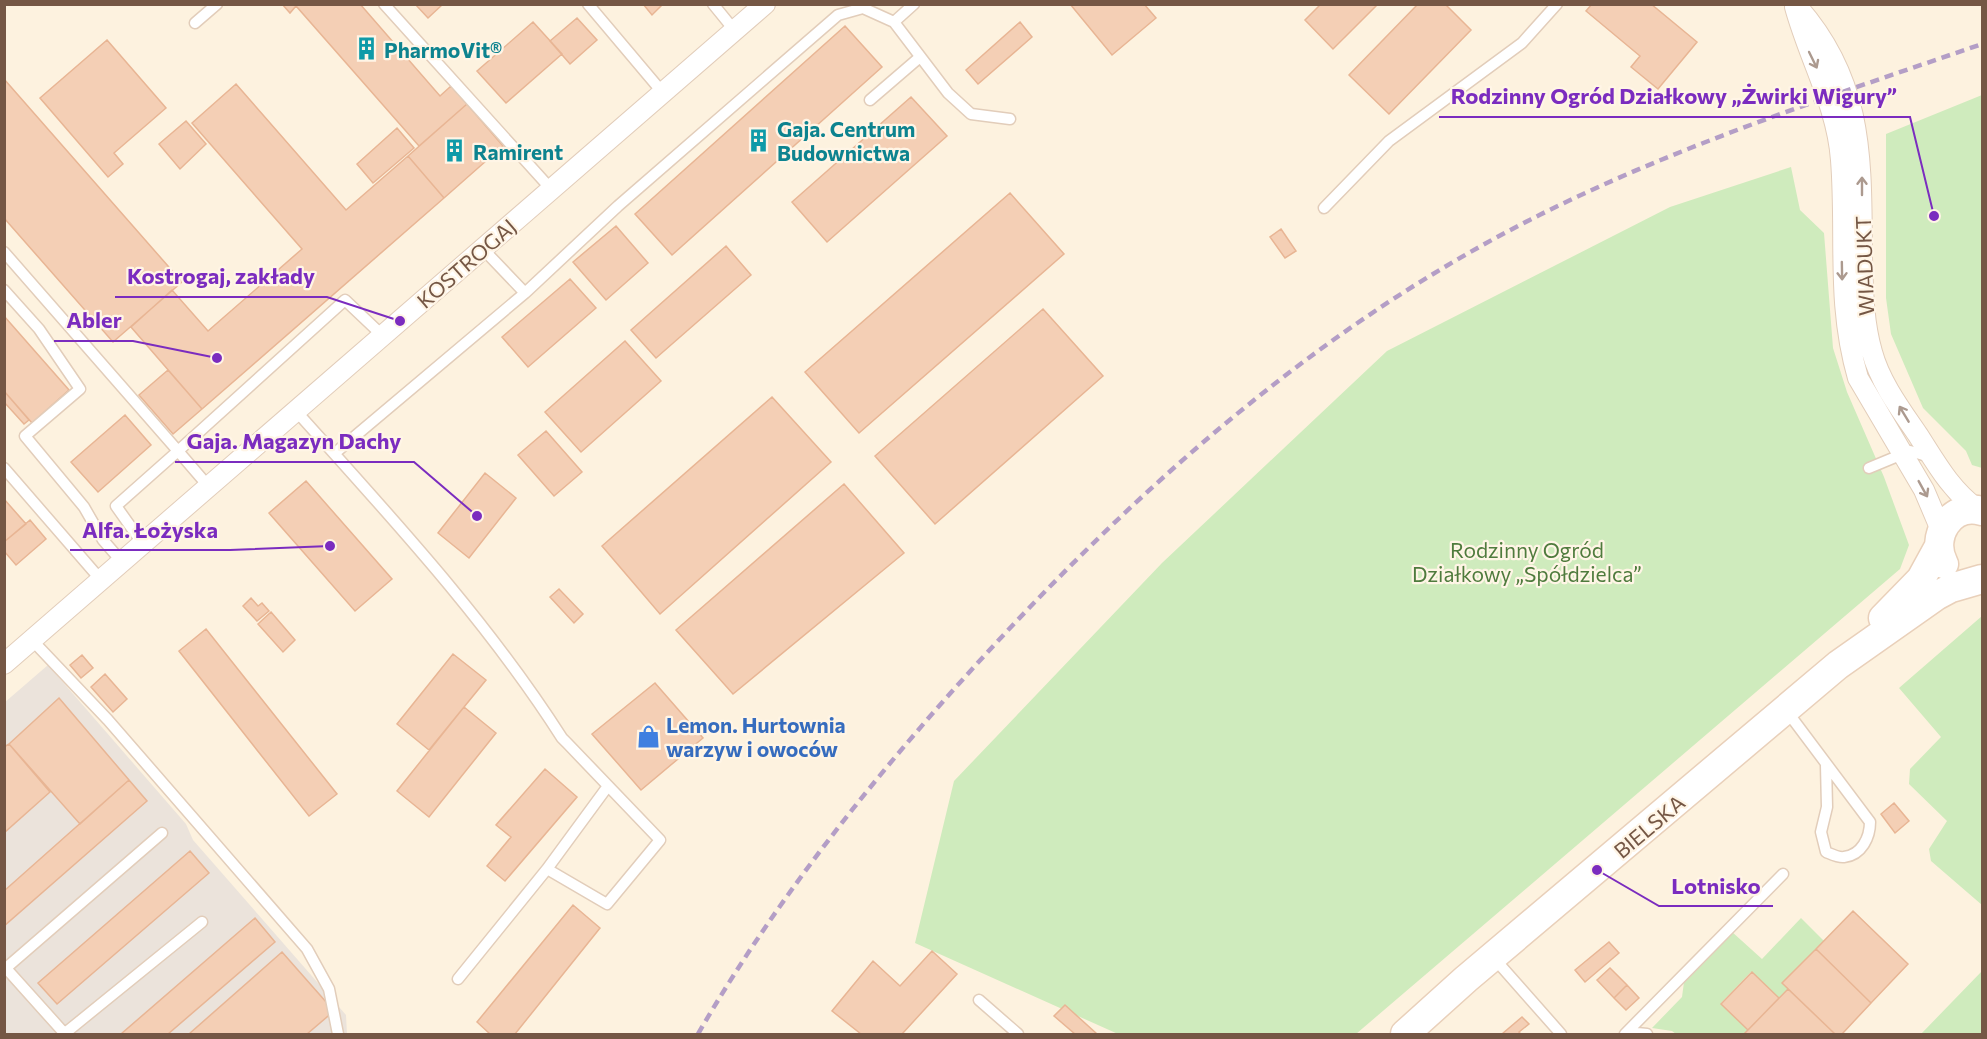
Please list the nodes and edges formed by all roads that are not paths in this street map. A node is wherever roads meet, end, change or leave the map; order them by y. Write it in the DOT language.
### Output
graph roads {
  1 [pos="217,4"];
  2 [pos="384,4"];
  3 [pos="588,4"];
  4 [pos="712,4"];
  5 [pos="765,4"];
  6 [pos="914,4"];
  7 [pos="1557,4"];
  8 [pos="1795,4"];
  9 [pos="894,22"];
  10 [pos="195,23"];
  11 [pos="735,31"];
  12 [pos="920,57"];
  13 [pos="663,93"];
  14 [pos="870,100"];
  15 [pos="1010,119"];
  16 [pos="551,189"];
  17 [pos="1324,208"];
  18 [pos="483,249"];
  19 [pos="4,252"];
  20 [pos="4,290"];
  21 [pos="525,293"];
  22 [pos="383,336"];
  23 [pos="296,411"];
  24 [pos="178,451"];
  25 [pos="335,453"];
  26 [pos="1902,453"];
  27 [pos="1933,458"];
  28 [pos="4,468"];
  29 [pos="1869,468"];
  30 [pos="209,487"];
  31 [pos="1980,510"];
  32 [pos="1940,539"];
  33 [pos="143,544"];
  34 [pos="122,562"];
  35 [pos="101,579"];
  36 [pos="1979,580"];
  37 [pos="32,640"];
  38 [pos="4,664"];
  39 [pos="1838,665"];
  40 [pos="1786,710"];
  41 [pos="1826,765"];
  42 [pos="608,786"];
  43 [pos="162,832"];
  44 [pos="547,869"];
  45 [pos="1783,874"];
  46 [pos="202,922"];
  47 [pos="1492,957"];
  48 [pos="5,967"];
  49 [pos="458,979"];
  50 [pos="979,1000"];
  51 [pos="64,1034"];
  52 [pos="1626,1034"];
  53 [pos="338,1035"];
  54 [pos="1018,1035"];
  55 [pos="1406,1035"];
  56 [pos="1561,1035"];
  57 [pos="1647,1035"];
  1 -- 10 [label="lane"];
  2 -- 16 [label="lane"];
  3 -- 13 [label="lane"];
  4 -- 11 [label="lane"];
  5 -- 11 [label="street, KOSTROGAJ"];
  6 -- 9 [label="lane"];
  7 -- 17 [label="lane"];
  8 -- 26 [label="street, WIADUKT, one-way"];
  27 -- 8 [label="street, WIADUKT, one-way"];
  9 -- 12 [label="lane"];
  9 -- 21 [label="lane"];
  11 -- 13 [label="street, KOSTROGAJ"];
  12 -- 14 [label="lane"];
  12 -- 15 [label="lane"];
  13 -- 16 [label="street, KOSTROGAJ"];
  16 -- 18 [label="street, KOSTROGAJ"];
  18 -- 21 [label="lane"];
  18 -- 22 [label="street, KOSTROGAJ"];
  19 -- 24 [label="lane"];
  20 -- 34 [label="lane"];
  21 -- 25 [label="lane"];
  22 -- 23 [label="street, KOSTROGAJ"];
  22 -- 24 [label="lane"];
  23 -- 25 [label="lane"];
  23 -- 30 [label="street, KOSTROGAJ"];
  24 -- 30 [label="lane"];
  24 -- 33 [label="lane"];
  25 -- 42 [label="lane"];
  26 -- 27 [label="lane"];
  26 -- 29 [label="lane"];
  26 -- 32 [label="street, WIADUKT, one-way"];
  27 -- 31 [label="street, WIADUKT"];
  28 -- 35 [label="lane"];
  30 -- 33 [label="street, KOSTROGAJ"];
  31 -- 32 [label="main road, BIELSKA"];
  32 -- 36 [label="main road, BIELSKA"];
  32 -- 39 [label="main road, BIELSKA"];
  33 -- 34 [label="street, KOSTROGAJ"];
  34 -- 35 [label="street, KOSTROGAJ"];
  35 -- 37 [label="street, KOSTROGAJ"];
  36 -- 39 [label="main road, BIELSKA"];
  37 -- 38 [label="street, KOSTROGAJ"];
  37 -- 53 [label="lane"];
  39 -- 40 [label="main road, BIELSKA"];
  40 -- 41 [label="lane"];
  40 -- 47 [label="main road, BIELSKA"];
  41 -- 41 [label="lane"];
  42 -- 44 [label="lane"];
  42 -- 44 [label="lane"];
  43 -- 48 [label="lane"];
  44 -- 49 [label="lane"];
  45 -- 52 [label="lane"];
  46 -- 51 [label="lane"];
  47 -- 55 [label="main road, BIELSKA"];
  47 -- 56 [label="lane"];
  48 -- 51 [label="lane"];
  50 -- 54 [label="lane"];
  52 -- 57 [label="lane"];
}
